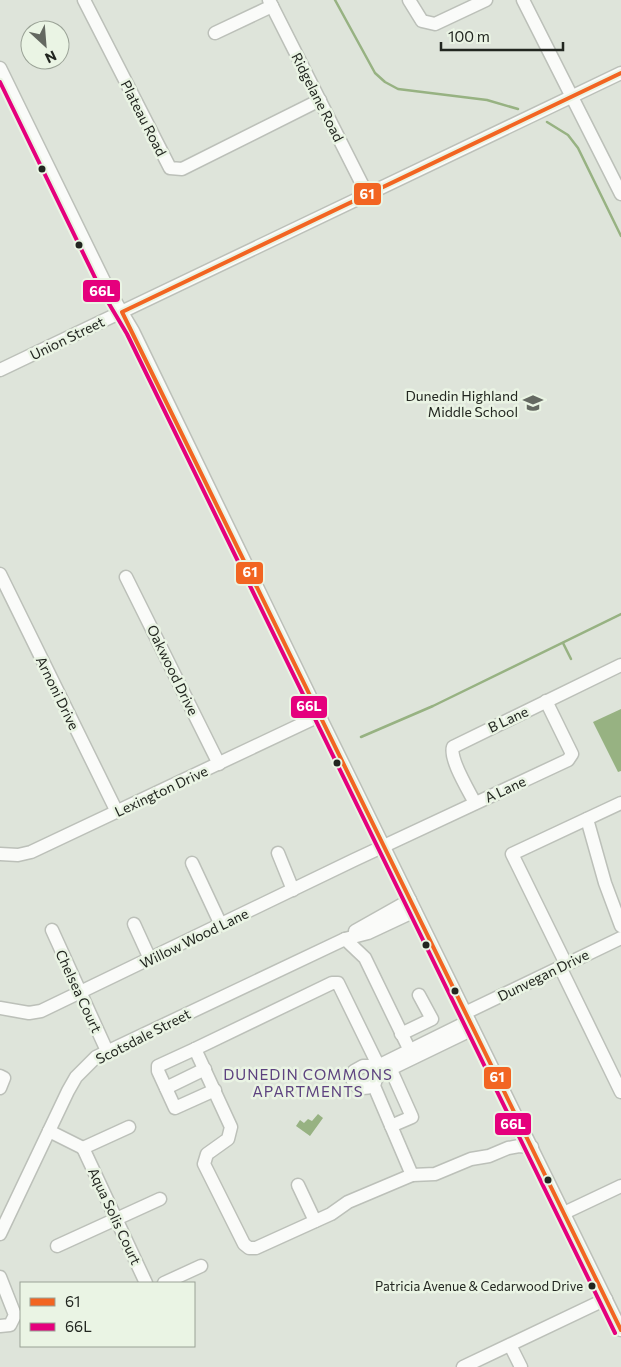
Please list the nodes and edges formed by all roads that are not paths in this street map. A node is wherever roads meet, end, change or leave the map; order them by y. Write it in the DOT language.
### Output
graph roads {
  1 [pos="84,0"];
  2 [pos="409,0"];
  3 [pos="486,0"];
  4 [pos="523,0"];
  5 [pos="271,3"];
  6 [pos="215,33"];
  7 [pos="0,68"];
  8 [pos="621,73"];
  9 [pos="572,97"];
  10 [pos="320,100"];
  11 [pos="367,194"];
  12 [pos="621,194"];
  13 [pos="122,312"];
  14 [pos="0,370"];
  15 [pos="0,574"];
  16 [pos="126,577"];
  17 [pos="621,665"];
  18 [pos="546,701"];
  19 [pos="319,716"];
  20 [pos="219,764"];
  21 [pos="475,803"];
  22 [pos="621,803"];
  23 [pos="118,812"];
  24 [pos="587,819"];
  25 [pos="383,846"];
  26 [pos="0,854"];
  27 [pos="278,854"];
  28 [pos="192,863"];
  29 [pos="294,890"];
  30 [pos="412,905"];
  31 [pos="134,924"];
  32 [pos="221,925"];
  33 [pos="621,926"];
  34 [pos="52,930"];
  35 [pos="368,933"];
  36 [pos="621,938"];
  37 [pos="345,939"];
  38 [pos="365,958"];
  39 [pos="150,959"];
  40 [pos="563,966"];
  41 [pos="80,993"];
  42 [pos="419,994"];
  43 [pos="0,1008"];
  44 [pos="469,1021"];
  45 [pos="401,1034"];
  46 [pos="195,1049"];
  47 [pos="107,1051"];
  48 [pos="411,1054"];
  49 [pos="205,1069"];
  50 [pos="384,1070"];
  51 [pos="0,1076"];
  52 [pos="374,1086"];
  53 [pos="0,1088"];
  54 [pos="166,1088"];
  55 [pos="214,1090"];
  56 [pos="621,1092"];
  57 [pos="391,1126"];
  58 [pos="128,1127"];
  59 [pos="49,1131"];
  60 [pos="532,1147"];
  61 [pos="83,1148"];
  62 [pos="412,1175"];
  63 [pos="298,1185"];
  64 [pos="621,1186"];
  65 [pos="160,1199"];
  66 [pos="564,1213"];
  67 [pos="116,1219"];
  68 [pos="315,1221"];
  69 [pos="0,1234"];
  70 [pos="58,1246"];
  71 [pos="201,1266"];
  72 [pos="0,1277"];
  73 [pos="146,1282"];
  74 [pos="166,1282"];
  75 [pos="606,1299"];
  76 [pos="0,1326"];
  77 [pos="621,1330"];
  78 [pos="510,1345"];
  79 [pos="463,1367"];
  80 [pos="521,1367"];
  1 -- 10 [label="street, Plateau Road"];
  2 -- 3 [label="street"];
  4 -- 9 [label="street"];
  5 -- 6 [label="street"];
  5 -- 10 [label="street, Ridgelane Road"];
  7 -- 13 [label="street"];
  8 -- 9 [label="street, Union Street"];
  9 -- 11 [label="street, Union Street"];
  9 -- 12 [label="street"];
  10 -- 11 [label="street, Ridgelane Road"];
  11 -- 13 [label="street, Union Street"];
  13 -- 14 [label="street, Union Street"];
  13 -- 19 [label="street"];
  15 -- 23 [label="street, Arnoni Drive"];
  16 -- 20 [label="street, Oakwood Drive"];
  17 -- 18 [label="street, B Lane"];
  18 -- 21 [label="street, B Lane"];
  18 -- 21 [label="street, A Lane"];
  19 -- 20 [label="street, Lexington Drive"];
  19 -- 25 [label="street"];
  20 -- 23 [label="street, Lexington Drive"];
  21 -- 25 [label="street, A Lane"];
  22 -- 24 [label="street"];
  23 -- 26 [label="street, Lexington Drive"];
  24 -- 33 [label="street"];
  24 -- 40 [label="street"];
  25 -- 29 [label="street, Willow Wood Lane"];
  25 -- 30 [label="street"];
  27 -- 29 [label="street"];
  28 -- 32 [label="street"];
  29 -- 32 [label="street, Willow Wood Lane"];
  30 -- 35 [label="street, Scotsdale Street"];
  30 -- 37 [label="street, Scotsdale Street"];
  30 -- 44 [label="street"];
  31 -- 39 [label="street"];
  32 -- 39 [label="street, Willow Wood Lane"];
  34 -- 41 [label="street, Chelsea Court"];
  35 -- 37 [label="street, Scotsdale Street"];
  35 -- 38 [label="street"];
  36 -- 40 [label="street, Dunvegan Drive"];
  37 -- 38 [label="street"];
  37 -- 47 [label="street, Scotsdale Street"];
  38 -- 45 [label="street"];
  39 -- 41 [label="street, Willow Wood Lane"];
  40 -- 44 [label="street, Dunvegan Drive"];
  40 -- 56 [label="street"];
  41 -- 43 [label="street, Willow Wood Lane"];
  41 -- 47 [label="street, Chelsea Court"];
  42 -- 45 [label="street"];
  44 -- 48 [label="street, Dunvegan Drive"];
  44 -- 60 [label="street"];
  45 -- 48 [label="street"];
  46 -- 49 [label="street"];
  46 -- 50 [label="street"];
  46 -- 54 [label="street"];
  47 -- 59 [label="street, Scotsdale Street"];
  48 -- 50 [label="street, Dunvegan Drive"];
  49 -- 54 [label="street"];
  49 -- 55 [label="street"];
  50 -- 52 [label="street"];
  50 -- 52 [label="street, Dunvegan Drive"];
  50 -- 57 [label="street"];
  51 -- 53 [label="street"];
  52 -- 57 [label="street"];
  54 -- 55 [label="street"];
  55 -- 68 [label="street"];
  57 -- 62 [label="street"];
  58 -- 61 [label="street"];
  59 -- 61 [label="street"];
  59 -- 69 [label="street, Scotsdale Street"];
  60 -- 62 [label="street"];
  60 -- 66 [label="street"];
  61 -- 67 [label="street, Aqua Solis Court"];
  62 -- 68 [label="street"];
  63 -- 68 [label="street"];
  64 -- 66 [label="street"];
  65 -- 67 [label="street"];
  66 -- 75 [label="street"];
  67 -- 70 [label="street"];
  67 -- 73 [label="street, Aqua Solis Court"];
  71 -- 74 [label="street"];
  72 -- 76 [label="street"];
  75 -- 77 [label="street"];
  75 -- 78 [label="street"];
  78 -- 79 [label="street"];
  78 -- 80 [label="street"];
}
